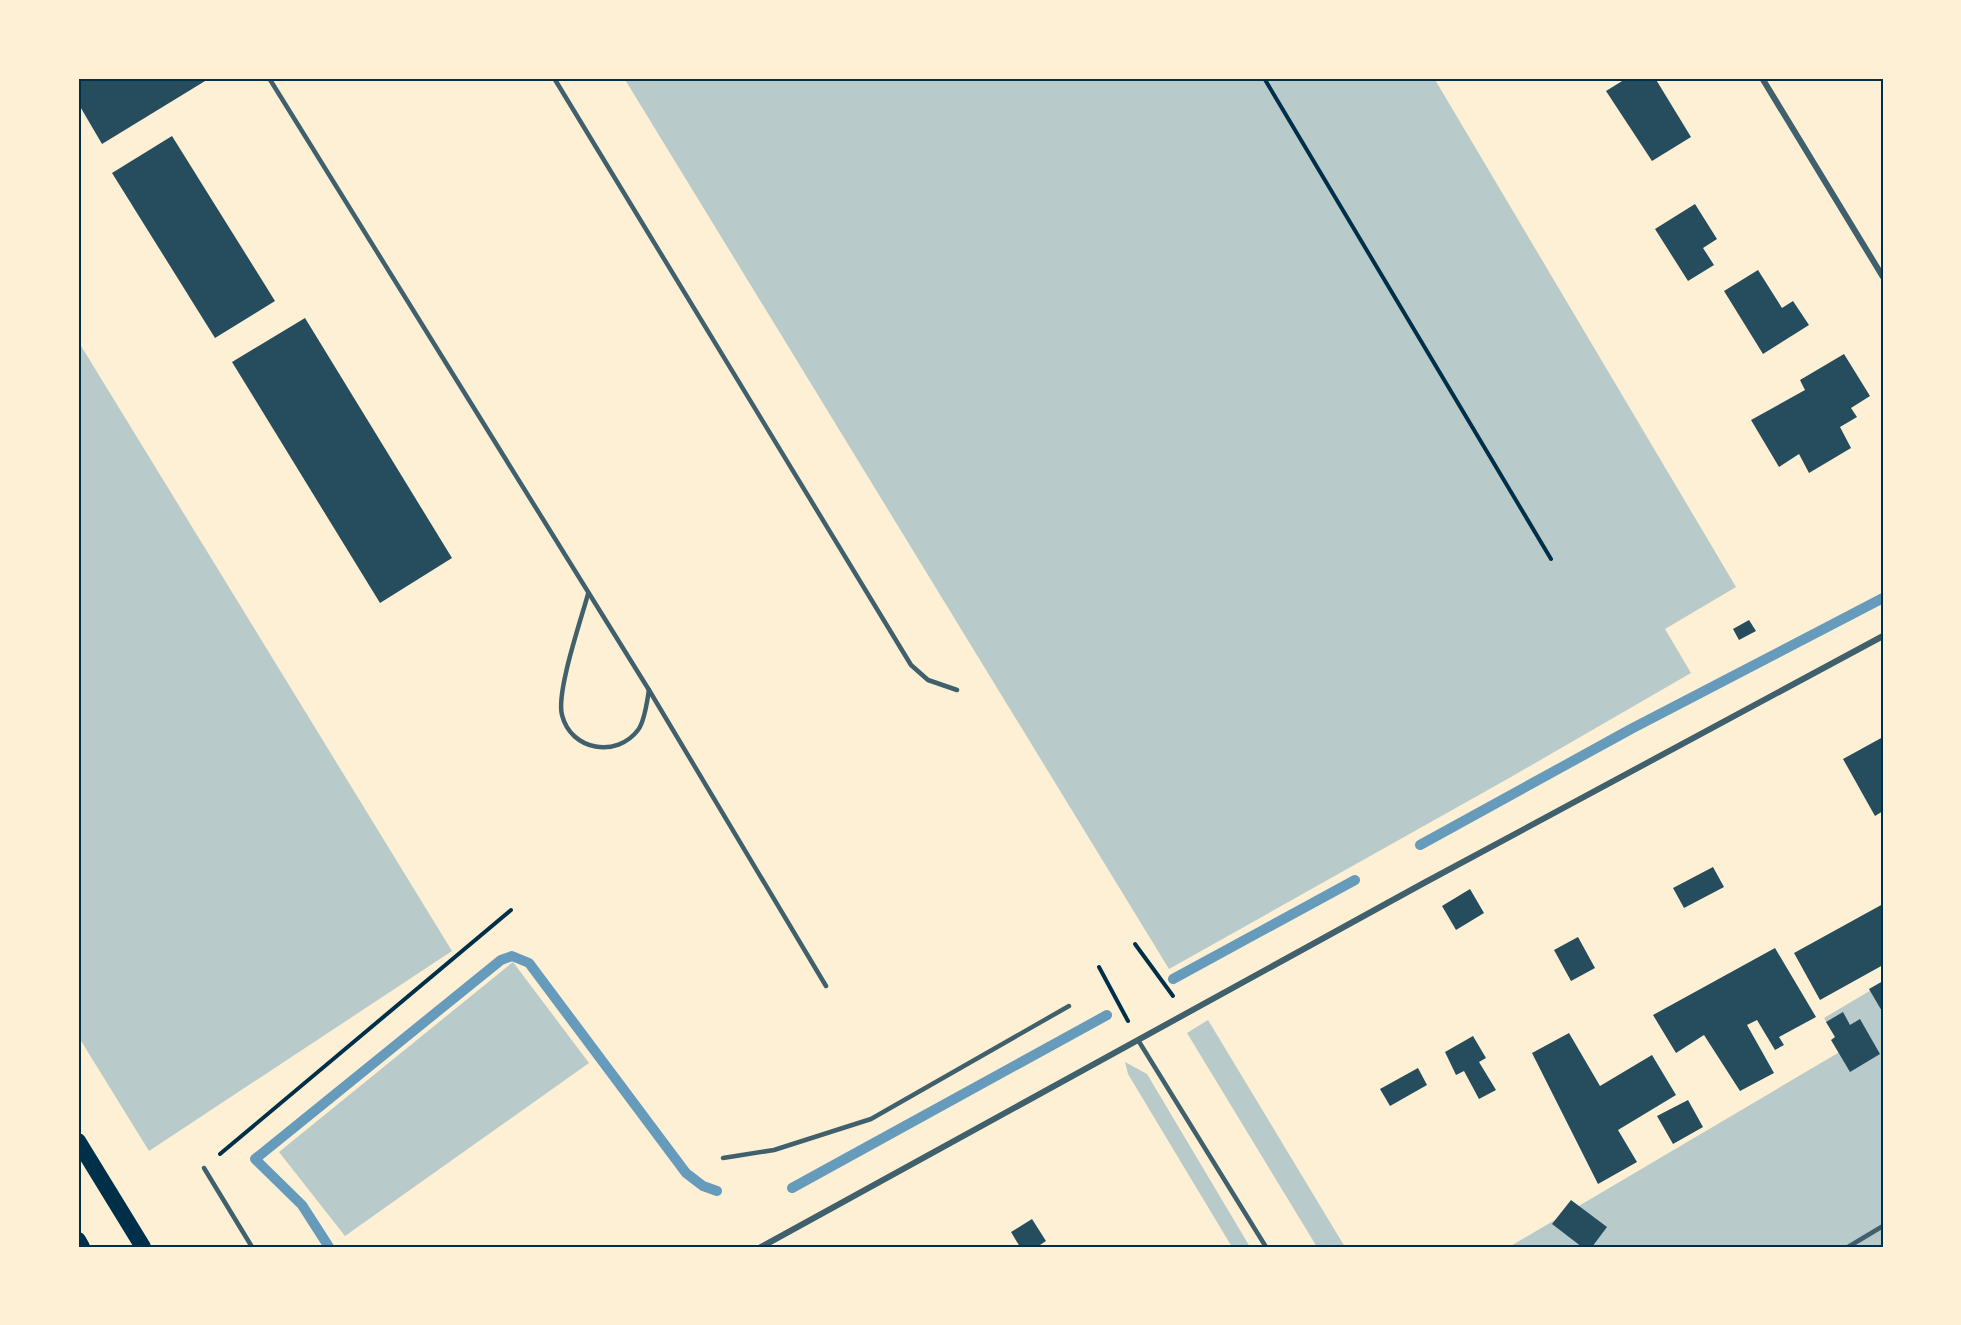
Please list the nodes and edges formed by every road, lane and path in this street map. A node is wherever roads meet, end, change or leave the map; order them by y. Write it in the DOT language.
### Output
graph roads {
  1 [pos="269,78"];
  2 [pos="554,78"];
  3 [pos="1264,78"];
  4 [pos="1762,78"];
  5 [pos="1883,277"];
  6 [pos="1551,558"];
  7 [pos="588,594"];
  8 [pos="1883,636"];
  9 [pos="650,690"];
  10 [pos="957,690"];
  11 [pos="512,910"];
  12 [pos="1135,944"];
  13 [pos="1099,967"];
  14 [pos="826,986"];
  15 [pos="1069,1006"];
  16 [pos="1186,1014"];
  17 [pos="1138,1040"];
  18 [pos="78,1141"];
  19 [pos="723,1158"];
  20 [pos="204,1168"];
  21 [pos="1883,1226"];
  22 [pos="78,1240"];
  23 [pos="82,1247"];
  24 [pos="143,1247"];
  25 [pos="252,1247"];
  26 [pos="761,1247"];
  27 [pos="1266,1247"];
  28 [pos="1848,1247"];
  1 -- 7 [label="lane"];
  2 -- 10 [label="lane"];
  3 -- 6 [label="path"];
  4 -- 5 [label="street"];
  7 -- 9 [label="lane"];
  7 -- 9 [label="lane"];
  8 -- 16 [label="street"];
  9 -- 14 [label="lane"];
  11 -- 20 [label="path"];
  12 -- 16 [label="path"];
  13 -- 17 [label="path"];
  15 -- 19 [label="lane"];
  16 -- 17 [label="street"];
  17 -- 26 [label="street"];
  17 -- 27 [label="lane"];
  18 -- 24 [label="highway"];
  20 -- 25 [label="lane"];
  21 -- 28 [label="lane"];
  22 -- 23 [label="highway"];
}
